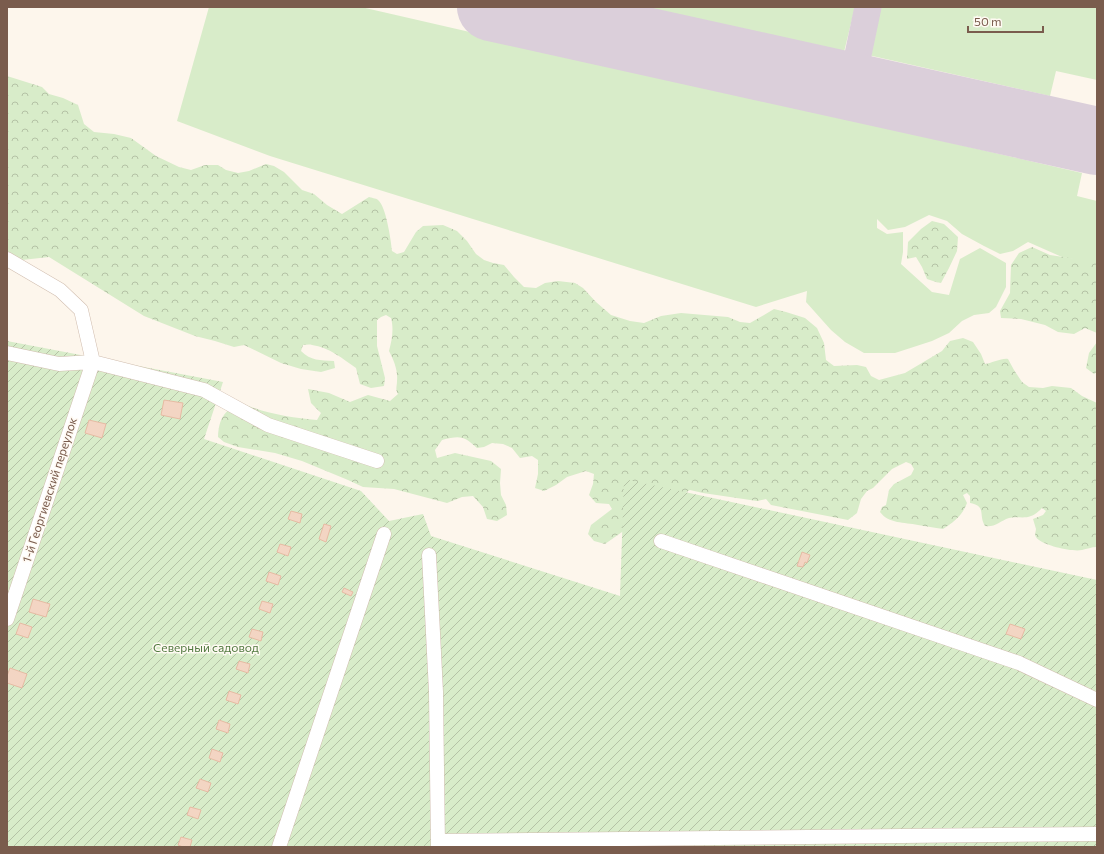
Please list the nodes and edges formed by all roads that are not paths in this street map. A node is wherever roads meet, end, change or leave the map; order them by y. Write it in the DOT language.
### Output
graph roads {
  1 [pos="7,259"];
  2 [pos="7,353"];
  3 [pos="93,362"];
  4 [pos="377,462"];
  5 [pos="384,534"];
  6 [pos="661,541"];
  7 [pos="429,555"];
  8 [pos="7,619"];
  9 [pos="1097,700"];
  10 [pos="1097,834"];
  11 [pos="438,844"];
  12 [pos="279,847"];
  1 -- 3 [label="street"];
  2 -- 3 [label="street"];
  3 -- 4 [label="street"];
  3 -- 8 [label="street, 1-й Георгиевский переулок"];
  5 -- 12 [label="street"];
  6 -- 9 [label="street"];
  7 -- 11 [label="street"];
  10 -- 11 [label="street"];
}
